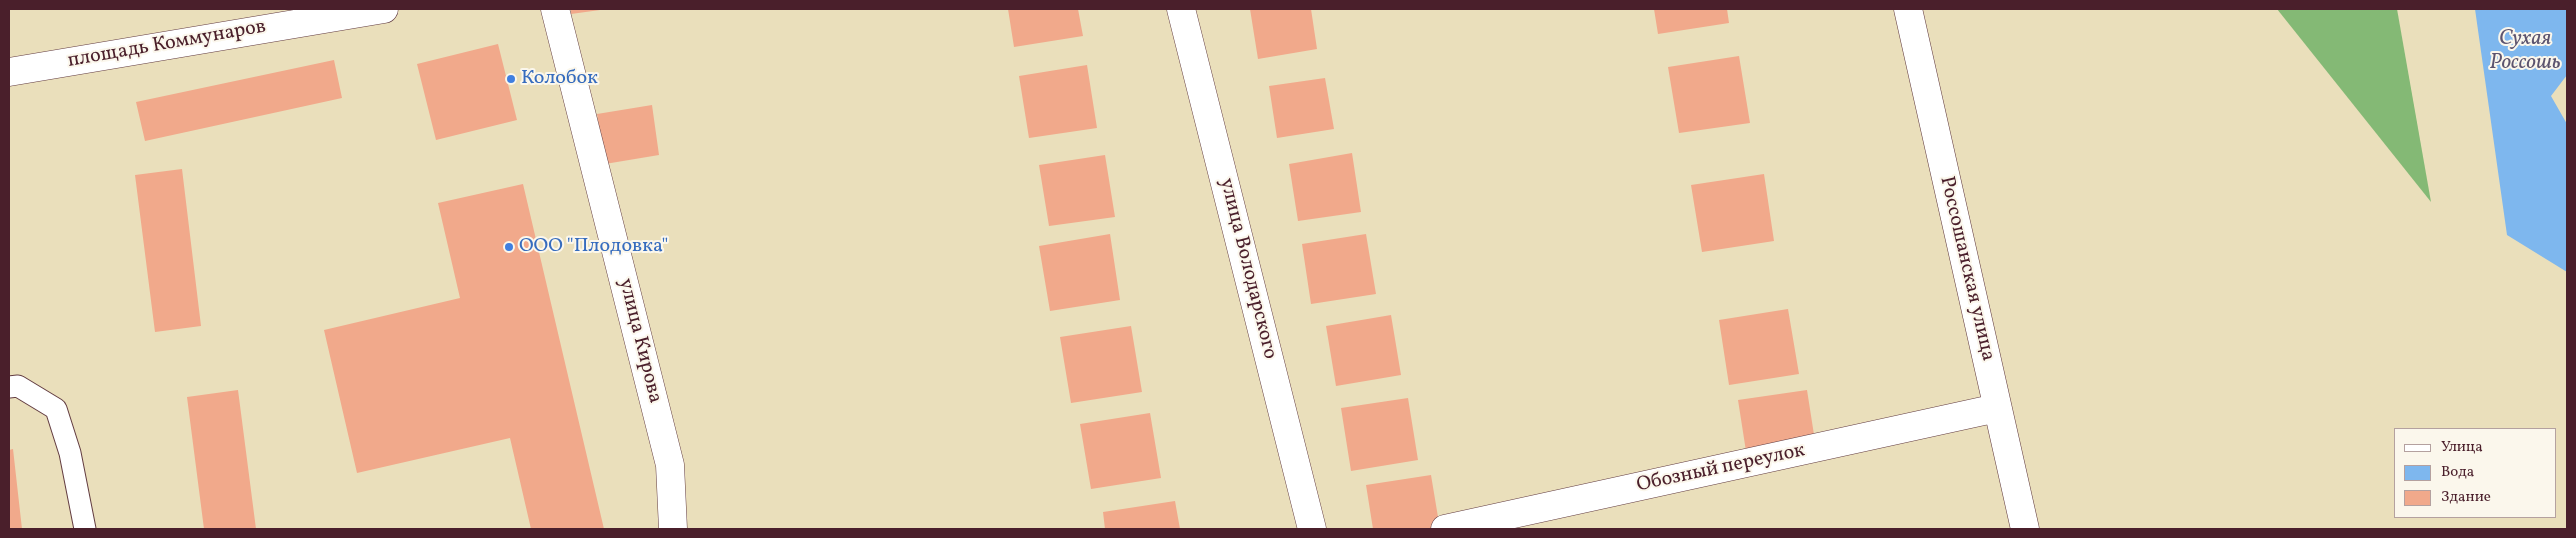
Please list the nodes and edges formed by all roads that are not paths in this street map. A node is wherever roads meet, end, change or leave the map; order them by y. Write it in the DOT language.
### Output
graph roads {
  1 [pos="384,9"];
  2 [pos="555,9"];
  3 [pos="1181,9"];
  4 [pos="1908,9"];
  5 [pos="9,72"];
  6 [pos="9,387"];
  7 [pos="1997,408"];
  8 [pos="85,529"];
  9 [pos="673,529"];
  10 [pos="1312,529"];
  11 [pos="1446,529"];
  12 [pos="2025,529"];
  1 -- 5 [label="street, площадь Коммунаров"];
  2 -- 9 [label="street, улица Кирова"];
  3 -- 10 [label="street, улица Володарского"];
  4 -- 7 [label="street, Россошанская улица"];
  6 -- 8 [label="lane"];
  7 -- 11 [label="street, Обозный переулок"];
  7 -- 12 [label="street, Россошанская улица"];
}
